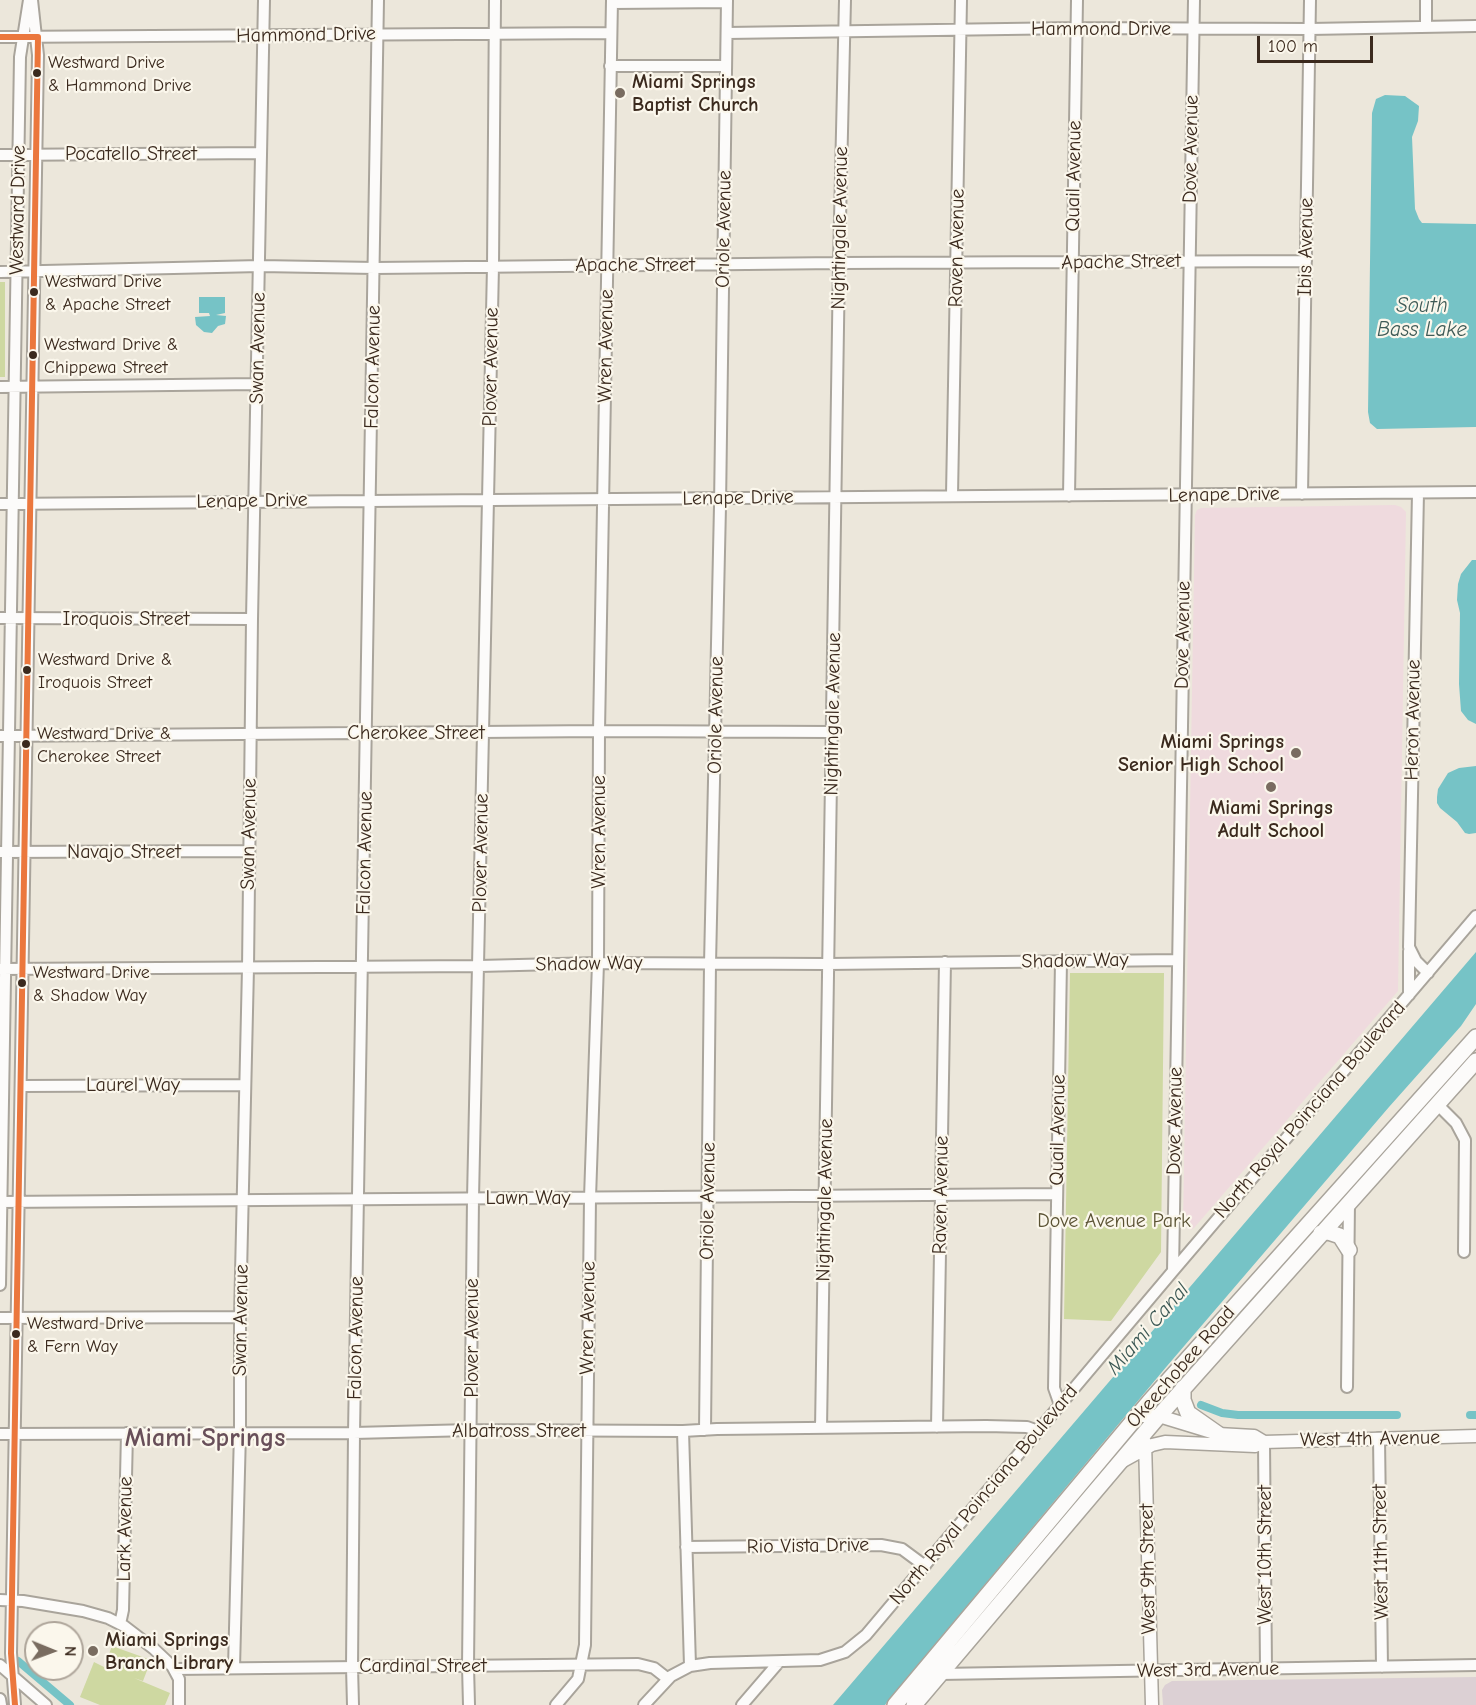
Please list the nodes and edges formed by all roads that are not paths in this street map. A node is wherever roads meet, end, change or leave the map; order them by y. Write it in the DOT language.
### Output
graph roads {
  1 [pos="31,0"];
  2 [pos="264,0"];
  3 [pos="378,0"];
  4 [pos="495,0"];
  5 [pos="845,0"];
  6 [pos="961,0"];
  7 [pos="1077,0"];
  8 [pos="1194,0"];
  9 [pos="1310,0"];
  10 [pos="1426,0"];
  11 [pos="727,1"];
  12 [pos="612,2"];
  13 [pos="1426,27"];
  14 [pos="1476,27"];
  15 [pos="1076,28"];
  16 [pos="1194,29"];
  17 [pos="1310,29"];
  18 [pos="844,31"];
  19 [pos="961,31"];
  20 [pos="611,33"];
  21 [pos="727,33"];
  22 [pos="378,34"];
  23 [pos="494,34"];
  24 [pos="264,36"];
  25 [pos="0,37"];
  26 [pos="22,37"];
  27 [pos="38,37"];
  28 [pos="610,66"];
  29 [pos="726,66"];
  30 [pos="261,153"];
  31 [pos="19,154"];
  32 [pos="36,154"];
  33 [pos="0,155"];
  34 [pos="1189,261"];
  35 [pos="1306,261"];
  36 [pos="839,263"];
  37 [pos="956,263"];
  38 [pos="1072,263"];
  39 [pos="723,265"];
  40 [pos="493,266"];
  41 [pos="608,266"];
  42 [pos="260,267"];
  43 [pos="375,268"];
  44 [pos="34,271"];
  45 [pos="0,272"];
  46 [pos="17,272"];
  47 [pos="257,384"];
  48 [pos="0,387"];
  49 [pos="15,387"];
  50 [pos="33,387"];
  51 [pos="1476,492"];
  52 [pos="1418,493"];
  53 [pos="1302,494"];
  54 [pos="952,495"];
  55 [pos="1186,495"];
  56 [pos="1069,496"];
  57 [pos="836,497"];
  58 [pos="720,498"];
  59 [pos="603,499"];
  60 [pos="488,500"];
  61 [pos="254,501"];
  62 [pos="370,501"];
  63 [pos="0,504"];
  64 [pos="13,504"];
  65 [pos="31,504"];
  66 [pos="6,618"];
  67 [pos="29,619"];
  68 [pos="252,619"];
  69 [pos="599,731"];
  70 [pos="715,731"];
  71 [pos="484,732"];
  72 [pos="832,732"];
  73 [pos="367,733"];
  74 [pos="251,734"];
  75 [pos="5,735"];
  76 [pos="28,735"];
  77 [pos="248,851"];
  78 [pos="4,852"];
  79 [pos="26,852"];
  80 [pos="1476,916"];
  81 [pos="1409,948"];
  82 [pos="1178,960"];
  83 [pos="1061,961"];
  84 [pos="945,962"];
  85 [pos="598,963"];
  86 [pos="710,964"];
  87 [pos="828,964"];
  88 [pos="479,966"];
  89 [pos="362,967"];
  90 [pos="248,968"];
  91 [pos="2,969"];
  92 [pos="24,969"];
  93 [pos="1428,973"];
  94 [pos="1409,994"];
  95 [pos="1476,1037"];
  96 [pos="1476,1061"];
  97 [pos="1447,1069"];
  98 [pos="245,1085"];
  99 [pos="22,1086"];
  100 [pos="1437,1104"];
  101 [pos="1358,1168"];
  102 [pos="1057,1194"];
  103 [pos="825,1195"];
  104 [pos="941,1196"];
  105 [pos="708,1197"];
  106 [pos="473,1198"];
  107 [pos="590,1198"];
  108 [pos="359,1199"];
  109 [pos="243,1200"];
  110 [pos="0,1202"];
  111 [pos="19,1202"];
  112 [pos="1349,1202"];
  113 [pos="1321,1233"];
  114 [pos="1348,1250"];
  115 [pos="1464,1252"];
  116 [pos="1173,1270"];
  117 [pos="0,1285"];
  118 [pos="240,1317"];
  119 [pos="0,1318"];
  120 [pos="18,1318"];
  121 [pos="1347,1387"];
  122 [pos="1184,1388"];
  123 [pos="1060,1405"];
  124 [pos="1147,1412"];
  125 [pos="937,1427"];
  126 [pos="821,1428"];
  127 [pos="471,1430"];
  128 [pos="586,1430"];
  129 [pos="705,1430"];
  130 [pos="683,1431"];
  131 [pos="1038,1431"];
  132 [pos="240,1432"];
  133 [pos="1145,1432"];
  134 [pos="16,1433"];
  135 [pos="127,1433"];
  136 [pos="354,1433"];
  137 [pos="0,1434"];
  138 [pos="1218,1434"];
  139 [pos="1476,1436"];
  140 [pos="1379,1438"];
  141 [pos="1264,1442"];
  142 [pos="1145,1448"];
  143 [pos="1117,1465"];
  144 [pos="686,1547"];
  145 [pos="925,1566"];
  146 [pos="0,1600"];
  147 [pos="13,1600"];
  148 [pos="120,1624"];
  149 [pos="779,1662"];
  150 [pos="581,1664"];
  151 [pos="0,1665"];
  152 [pos="1476,1665"];
  153 [pos="352,1666"];
  154 [pos="468,1666"];
  155 [pos="690,1666"];
  156 [pos="1382,1667"];
  157 [pos="174,1668"];
  158 [pos="234,1668"];
  159 [pos="1266,1669"];
  160 [pos="1151,1672"];
  161 [pos="940,1674"];
  162 [pos="12,1675"];
  163 [pos="668,1679"];
  164 [pos="0,1699"];
  165 [pos="1,1705"];
  166 [pos="15,1705"];
  167 [pos="46,1705"];
  168 [pos="179,1705"];
  169 [pos="353,1705"];
  170 [pos="469,1705"];
  171 [pos="556,1705"];
  172 [pos="644,1705"];
  173 [pos="742,1705"];
  174 [pos="895,1705"];
  175 [pos="914,1705"];
  176 [pos="1152,1705"];
  1 -- 26 [label="street, Westward Drive"];
  1 -- 27 [label="street, Westward Drive"];
  2 -- 24 [label="street, Swan Avenue"];
  3 -- 22 [label="street, Falcon Avenue"];
  4 -- 23 [label="street, Plover Avenue"];
  5 -- 18 [label="street, Nightingale Avenue"];
  6 -- 19 [label="street, Raven Avenue"];
  7 -- 15 [label="street, Quail Avenue"];
  8 -- 16 [label="street, Dove Avenue"];
  9 -- 17 [label="street, Ibis Avenue"];
  10 -- 13 [label="street"];
  11 -- 12 [label="street"];
  11 -- 21 [label="street, Oriole Avenue"];
  12 -- 20 [label="street, Wren Avenue"];
  13 -- 14 [label="street, Hammond Drive"];
  13 -- 17 [label="street, Hammond Drive"];
  15 -- 16 [label="street, Hammond Drive"];
  15 -- 19 [label="street, Hammond Drive"];
  15 -- 38 [label="street, Quail Avenue"];
  16 -- 17 [label="street, Hammond Drive"];
  16 -- 34 [label="street, Dove Avenue"];
  17 -- 35 [label="street, Ibis Avenue"];
  18 -- 19 [label="street, Hammond Drive"];
  18 -- 21 [label="street, Hammond Drive"];
  18 -- 36 [label="street, Nightingale Avenue"];
  19 -- 37 [label="street, Raven Avenue"];
  20 -- 23 [label="street, Hammond Drive"];
  20 -- 28 [label="street, Wren Avenue"];
  21 -- 29 [label="street, Oriole Avenue"];
  22 -- 23 [label="street, Hammond Drive"];
  22 -- 24 [label="street, Hammond Drive"];
  22 -- 43 [label="street, Falcon Avenue"];
  23 -- 40 [label="street, Plover Avenue"];
  24 -- 27 [label="street, Hammond Drive"];
  24 -- 30 [label="street, Swan Avenue"];
  25 -- 26 [label="street, Hammond Drive"];
  26 -- 27 [label="street, Hammond Drive"];
  26 -- 31 [label="street, Westward Drive"];
  27 -- 32 [label="street, Westward Drive"];
  28 -- 29 [label="street"];
  28 -- 41 [label="street, Wren Avenue"];
  29 -- 39 [label="street, Oriole Avenue"];
  30 -- 32 [label="street, Pocatello Street"];
  30 -- 42 [label="street, Swan Avenue"];
  31 -- 32 [label="street, Pocatello Street"];
  31 -- 33 [label="street, Pocatello Street"];
  31 -- 46 [label="street, Westward Drive"];
  32 -- 44 [label="street, Westward Drive"];
  34 -- 35 [label="street, Apache Street"];
  34 -- 38 [label="street, Apache Street"];
  34 -- 55 [label="street, Dove Avenue"];
  35 -- 53 [label="street, Ibis Avenue"];
  36 -- 37 [label="street, Apache Street"];
  36 -- 39 [label="street, Apache Street"];
  36 -- 57 [label="street, Nightingale Avenue"];
  37 -- 38 [label="street, Apache Street"];
  37 -- 54 [label="street, Raven Avenue"];
  38 -- 56 [label="street, Quail Avenue"];
  39 -- 41 [label="street, Apache Street"];
  39 -- 58 [label="street, Oriole Avenue"];
  40 -- 41 [label="street, Apache Street"];
  40 -- 43 [label="street, Apache Street"];
  40 -- 60 [label="street, Plover Avenue"];
  41 -- 59 [label="street, Wren Avenue"];
  42 -- 43 [label="street, Apache Street"];
  42 -- 44 [label="street, Apache Street"];
  42 -- 47 [label="street, Swan Avenue"];
  43 -- 62 [label="street, Falcon Avenue"];
  44 -- 46 [label="street, Apache Street"];
  44 -- 50 [label="street, Westward Drive"];
  45 -- 46 [label="street, Apache Street"];
  46 -- 49 [label="street, Westward Drive"];
  47 -- 50 [label="street"];
  47 -- 61 [label="street, Swan Avenue"];
  48 -- 49 [label="street"];
  49 -- 50 [label="street"];
  49 -- 64 [label="street, Westward Drive"];
  50 -- 65 [label="street, Westward Drive"];
  51 -- 52 [label="street, Lenape Drive"];
  52 -- 53 [label="street, Lenape Drive"];
  52 -- 81 [label="street, Heron Avenue"];
  53 -- 55 [label="street, Lenape Drive"];
  54 -- 56 [label="street, Lenape Drive"];
  54 -- 57 [label="street, Lenape Drive"];
  55 -- 56 [label="street, Lenape Drive"];
  55 -- 82 [label="street, Dove Avenue"];
  57 -- 58 [label="street, Lenape Drive"];
  57 -- 72 [label="street, Nightingale Avenue"];
  58 -- 59 [label="street, Lenape Drive"];
  58 -- 70 [label="street, Oriole Avenue"];
  59 -- 60 [label="street, Lenape Drive"];
  59 -- 69 [label="street, Wren Avenue"];
  60 -- 62 [label="street, Lenape Drive"];
  60 -- 71 [label="street, Plover Avenue"];
  61 -- 62 [label="street, Lenape Drive"];
  61 -- 65 [label="street, Lenape Drive"];
  61 -- 68 [label="street, Swan Avenue"];
  62 -- 73 [label="street, Falcon Avenue"];
  63 -- 64 [label="street, Lenape Drive"];
  64 -- 65 [label="street, Lenape Drive"];
  64 -- 66 [label="street, Westward Drive"];
  65 -- 67 [label="street, Westward Drive"];
  66 -- 67 [label="street, Iroquois Street"];
  66 -- 75 [label="street, Westward Drive"];
  67 -- 68 [label="street, Iroquois Street"];
  67 -- 76 [label="street, Westward Drive"];
  68 -- 74 [label="street, Swan Avenue"];
  69 -- 70 [label="street, Cherokee Street"];
  69 -- 71 [label="street, Cherokee Street"];
  69 -- 85 [label="street, Wren Avenue"];
  70 -- 72 [label="street, Cherokee Street"];
  70 -- 86 [label="street, Oriole Avenue"];
  71 -- 73 [label="street, Cherokee Street"];
  71 -- 88 [label="street, Plover Avenue"];
  72 -- 87 [label="street, Nightingale Avenue"];
  73 -- 74 [label="street, Cherokee Street"];
  73 -- 89 [label="street, Falcon Avenue"];
  74 -- 76 [label="street, Cherokee Street"];
  74 -- 77 [label="street, Swan Avenue"];
  75 -- 76 [label="street, Cherokee Street"];
  75 -- 78 [label="street, Westward Drive"];
  76 -- 79 [label="street, Westward Drive"];
  77 -- 79 [label="street, Navajo Street"];
  77 -- 90 [label="street, Swan Avenue"];
  78 -- 79 [label="street, Navajo Street"];
  78 -- 91 [label="street, Westward Drive"];
  79 -- 92 [label="street, Westward Drive"];
  80 -- 93 [label="street, North Royal Poinciana Boulevard"];
  81 -- 93 [label="street"];
  81 -- 94 [label="street, Heron Avenue"];
  82 -- 83 [label="street, Shadow Way"];
  82 -- 116 [label="street, Dove Avenue"];
  83 -- 84 [label="street, Shadow Way"];
  83 -- 102 [label="street, Quail Avenue"];
  84 -- 87 [label="street, Shadow Way"];
  84 -- 104 [label="street, Raven Avenue"];
  85 -- 86 [label="street, Shadow Way"];
  85 -- 88 [label="street, Shadow Way"];
  85 -- 107 [label="street, Wren Avenue"];
  86 -- 87 [label="street, Shadow Way"];
  86 -- 105 [label="street, Oriole Avenue"];
  87 -- 103 [label="street, Nightingale Avenue"];
  88 -- 89 [label="street, Shadow Way"];
  88 -- 106 [label="street, Plover Avenue"];
  89 -- 90 [label="street, Shadow Way"];
  89 -- 108 [label="street, Falcon Avenue"];
  90 -- 92 [label="street, Shadow Way"];
  90 -- 98 [label="street, Swan Avenue"];
  91 -- 92 [label="street, Shadow Way"];
  91 -- 110 [label="street, Westward Drive"];
  92 -- 99 [label="street, Westward Drive"];
  93 -- 94 [label="street, North Royal Poinciana Boulevard"];
  94 -- 116 [label="street, North Royal Poinciana Boulevard"];
  95 -- 97 [label="highway, Okeechobee Road"];
  96 -- 100 [label="highway, Okeechobee Road"];
  97 -- 100 [label="highway"];
  97 -- 101 [label="highway, Okeechobee Road"];
  98 -- 99 [label="street, Laurel Way"];
  98 -- 109 [label="street, Swan Avenue"];
  99 -- 111 [label="street, Westward Drive"];
  100 -- 112 [label="highway, Okeechobee Road"];
  100 -- 115 [label="street"];
  101 -- 112 [label="highway"];
  101 -- 124 [label="highway, Okeechobee Road"];
  102 -- 104 [label="street, Lawn Way"];
  102 -- 123 [label="street, Quail Avenue"];
  103 -- 104 [label="street, Lawn Way"];
  103 -- 105 [label="street, Lawn Way"];
  103 -- 126 [label="street, Nightingale Avenue"];
  104 -- 125 [label="street, Raven Avenue"];
  105 -- 107 [label="street, Lawn Way"];
  105 -- 129 [label="street, Oriole Avenue"];
  106 -- 107 [label="street, Lawn Way"];
  106 -- 108 [label="street, Lawn Way"];
  106 -- 127 [label="street, Plover Avenue"];
  107 -- 128 [label="street, Wren Avenue"];
  108 -- 109 [label="street, Lawn Way"];
  108 -- 136 [label="street, Falcon Avenue"];
  109 -- 111 [label="street, Lawn Way"];
  109 -- 118 [label="street, Swan Avenue"];
  110 -- 111 [label="street, Lawn Way"];
  110 -- 117 [label="street, Westward Drive"];
  111 -- 120 [label="street, Westward Drive"];
  112 -- 113 [label="highway, Okeechobee Road"];
  112 -- 114 [label="street"];
  113 -- 114 [label="highway"];
  113 -- 122 [label="highway, Okeechobee Road"];
  114 -- 121 [label="street"];
  116 -- 123 [label="street, North Royal Poinciana Boulevard"];
  118 -- 120 [label="street"];
  118 -- 132 [label="street, Swan Avenue"];
  119 -- 120 [label="street"];
  120 -- 134 [label="street, Westward Drive"];
  122 -- 124 [label="highway, Okeechobee Road"];
  122 -- 138 [label="highway"];
  123 -- 131 [label="street, North Royal Poinciana Boulevard"];
  124 -- 133 [label="highway"];
  124 -- 138 [label="main road, West 4th Avenue"];
  124 -- 174 [label="highway, Okeechobee Road"];
  125 -- 126 [label="street, Albatross Street"];
  125 -- 131 [label="street, Albatross Street"];
  126 -- 129 [label="street, Albatross Street"];
  127 -- 128 [label="street, Albatross Street"];
  127 -- 136 [label="street, Albatross Street"];
  127 -- 154 [label="street, Plover Avenue"];
  128 -- 130 [label="street, Albatross Street"];
  128 -- 150 [label="street, Wren Avenue"];
  129 -- 130 [label="street, Albatross Street"];
  130 -- 144 [label="street"];
  131 -- 145 [label="street, North Royal Poinciana Boulevard"];
  132 -- 135 [label="street, Albatross Street"];
  132 -- 136 [label="street, Albatross Street"];
  132 -- 158 [label="street, Swan Avenue"];
  133 -- 142 [label="main road, West 9th Street"];
  133 -- 143 [label="highway, Okeechobee Road"];
  134 -- 135 [label="street, Albatross Street"];
  134 -- 137 [label="street, Albatross Street"];
  134 -- 147 [label="street, Westward Drive"];
  135 -- 148 [label="street, Lark Avenue"];
  136 -- 153 [label="street, Falcon Avenue"];
  138 -- 141 [label="main road, West 4th Avenue"];
  139 -- 140 [label="main road, West 4th Avenue"];
  140 -- 141 [label="main road, West 4th Avenue"];
  140 -- 156 [label="street, West 11th Street"];
  141 -- 142 [label="main road, West 4th Avenue"];
  141 -- 159 [label="street, West 10th Street"];
  142 -- 143 [label="main road, West 4th Avenue"];
  142 -- 160 [label="main road, West 9th Street"];
  143 -- 161 [label="highway, Okeechobee Road"];
  144 -- 145 [label="street, Rio Vista Drive"];
  144 -- 155 [label="street"];
  145 -- 149 [label="street, North Royal Poinciana Boulevard"];
  146 -- 147 [label="street"];
  147 -- 148 [label="street"];
  147 -- 162 [label="street, Westward Drive"];
  148 -- 157 [label="street"];
  149 -- 155 [label="street"];
  149 -- 173 [label="street"];
  150 -- 154 [label="street, Cardinal Street"];
  150 -- 163 [label="street, Cardinal Street"];
  150 -- 171 [label="street, Wren Avenue"];
  151 -- 162 [label="street"];
  152 -- 156 [label="street, West 3rd Avenue"];
  153 -- 154 [label="street, Cardinal Street"];
  153 -- 158 [label="street, Cardinal Street"];
  153 -- 169 [label="street, Falcon Avenue"];
  154 -- 170 [label="street, Plover Avenue"];
  155 -- 163 [label="street"];
  156 -- 159 [label="street, West 3rd Avenue"];
  157 -- 158 [label="street, Cardinal Street"];
  157 -- 168 [label="street"];
  159 -- 160 [label="street, West 3rd Avenue"];
  160 -- 161 [label="street, West 3rd Avenue"];
  160 -- 176 [label="main road, West 9th Street"];
  161 -- 175 [label="highway, Okeechobee Road"];
  162 -- 166 [label="street, Westward Drive"];
  162 -- 167 [label="street"];
  163 -- 172 [label="street"];
  164 -- 165 [label="street"];
}
